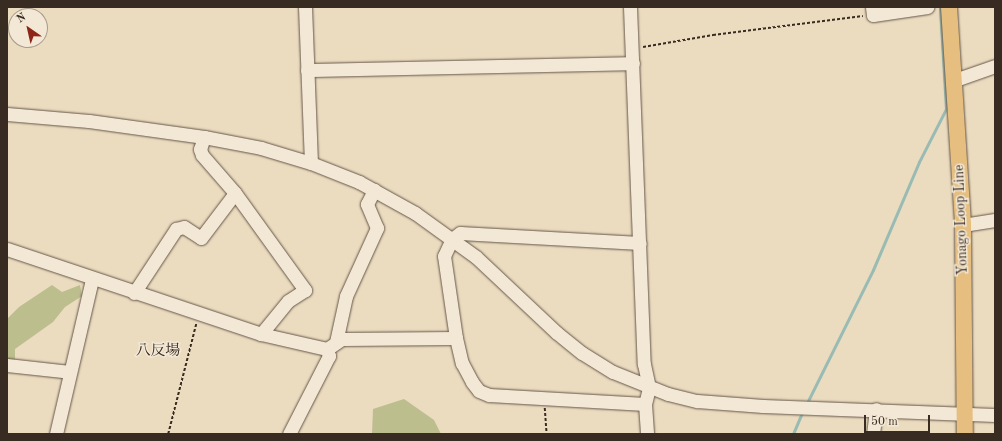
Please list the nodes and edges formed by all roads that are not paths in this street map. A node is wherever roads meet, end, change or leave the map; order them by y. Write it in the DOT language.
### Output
graph roads {
  1 [pos="305,7"];
  2 [pos="630,7"];
  3 [pos="927,7"];
  4 [pos="949,7"];
  5 [pos="873,11"];
  6 [pos="633,63"];
  7 [pos="995,66"];
  8 [pos="307,70"];
  9 [pos="955,80"];
  10 [pos="7,114"];
  11 [pos="204,137"];
  12 [pos="311,163"];
  13 [pos="374,190"];
  14 [pos="236,193"];
  15 [pos="995,220"];
  16 [pos="962,225"];
  17 [pos="452,239"];
  18 [pos="640,243"];
  19 [pos="7,249"];
  20 [pos="92,279"];
  21 [pos="134,293"];
  22 [pos="261,334"];
  23 [pos="456,338"];
  24 [pos="332,346"];
  25 [pos="7,365"];
  26 [pos="70,372"];
  27 [pos="649,388"];
  28 [pos="645,404"];
  29 [pos="876,409"];
  30 [pos="964,412"];
  31 [pos="995,415"];
  32 [pos="56,434"];
  33 [pos="289,434"];
  34 [pos="647,434"];
  35 [pos="873,434"];
  36 [pos="965,434"];
  1 -- 8 [label="street"];
  2 -- 6 [label="street"];
  3 -- 5 [label="street"];
  4 -- 9 [label="main road, Yonago Loop Line"];
  6 -- 8 [label="street"];
  6 -- 18 [label="street"];
  7 -- 9 [label="street"];
  8 -- 12 [label="street"];
  9 -- 16 [label="main road, Yonago Loop Line"];
  10 -- 11 [label="street"];
  11 -- 12 [label="street"];
  11 -- 14 [label="street"];
  12 -- 13 [label="street"];
  13 -- 17 [label="street"];
  13 -- 24 [label="street"];
  14 -- 21 [label="street"];
  14 -- 22 [label="street"];
  15 -- 16 [label="street"];
  16 -- 30 [label="main road, Yonago Loop Line"];
  17 -- 18 [label="street"];
  17 -- 23 [label="street"];
  17 -- 27 [label="street"];
  18 -- 27 [label="street"];
  19 -- 20 [label="street"];
  20 -- 21 [label="street"];
  20 -- 26 [label="street"];
  21 -- 22 [label="street"];
  22 -- 24 [label="street"];
  23 -- 24 [label="street"];
  23 -- 28 [label="street"];
  24 -- 33 [label="street"];
  25 -- 26 [label="street"];
  26 -- 32 [label="street"];
  27 -- 28 [label="street"];
  27 -- 29 [label="street"];
  28 -- 34 [label="street"];
  29 -- 30 [label="street"];
  29 -- 35 [label="street"];
  30 -- 31 [label="street"];
  30 -- 36 [label="main road, Yonago Loop Line"];
}
